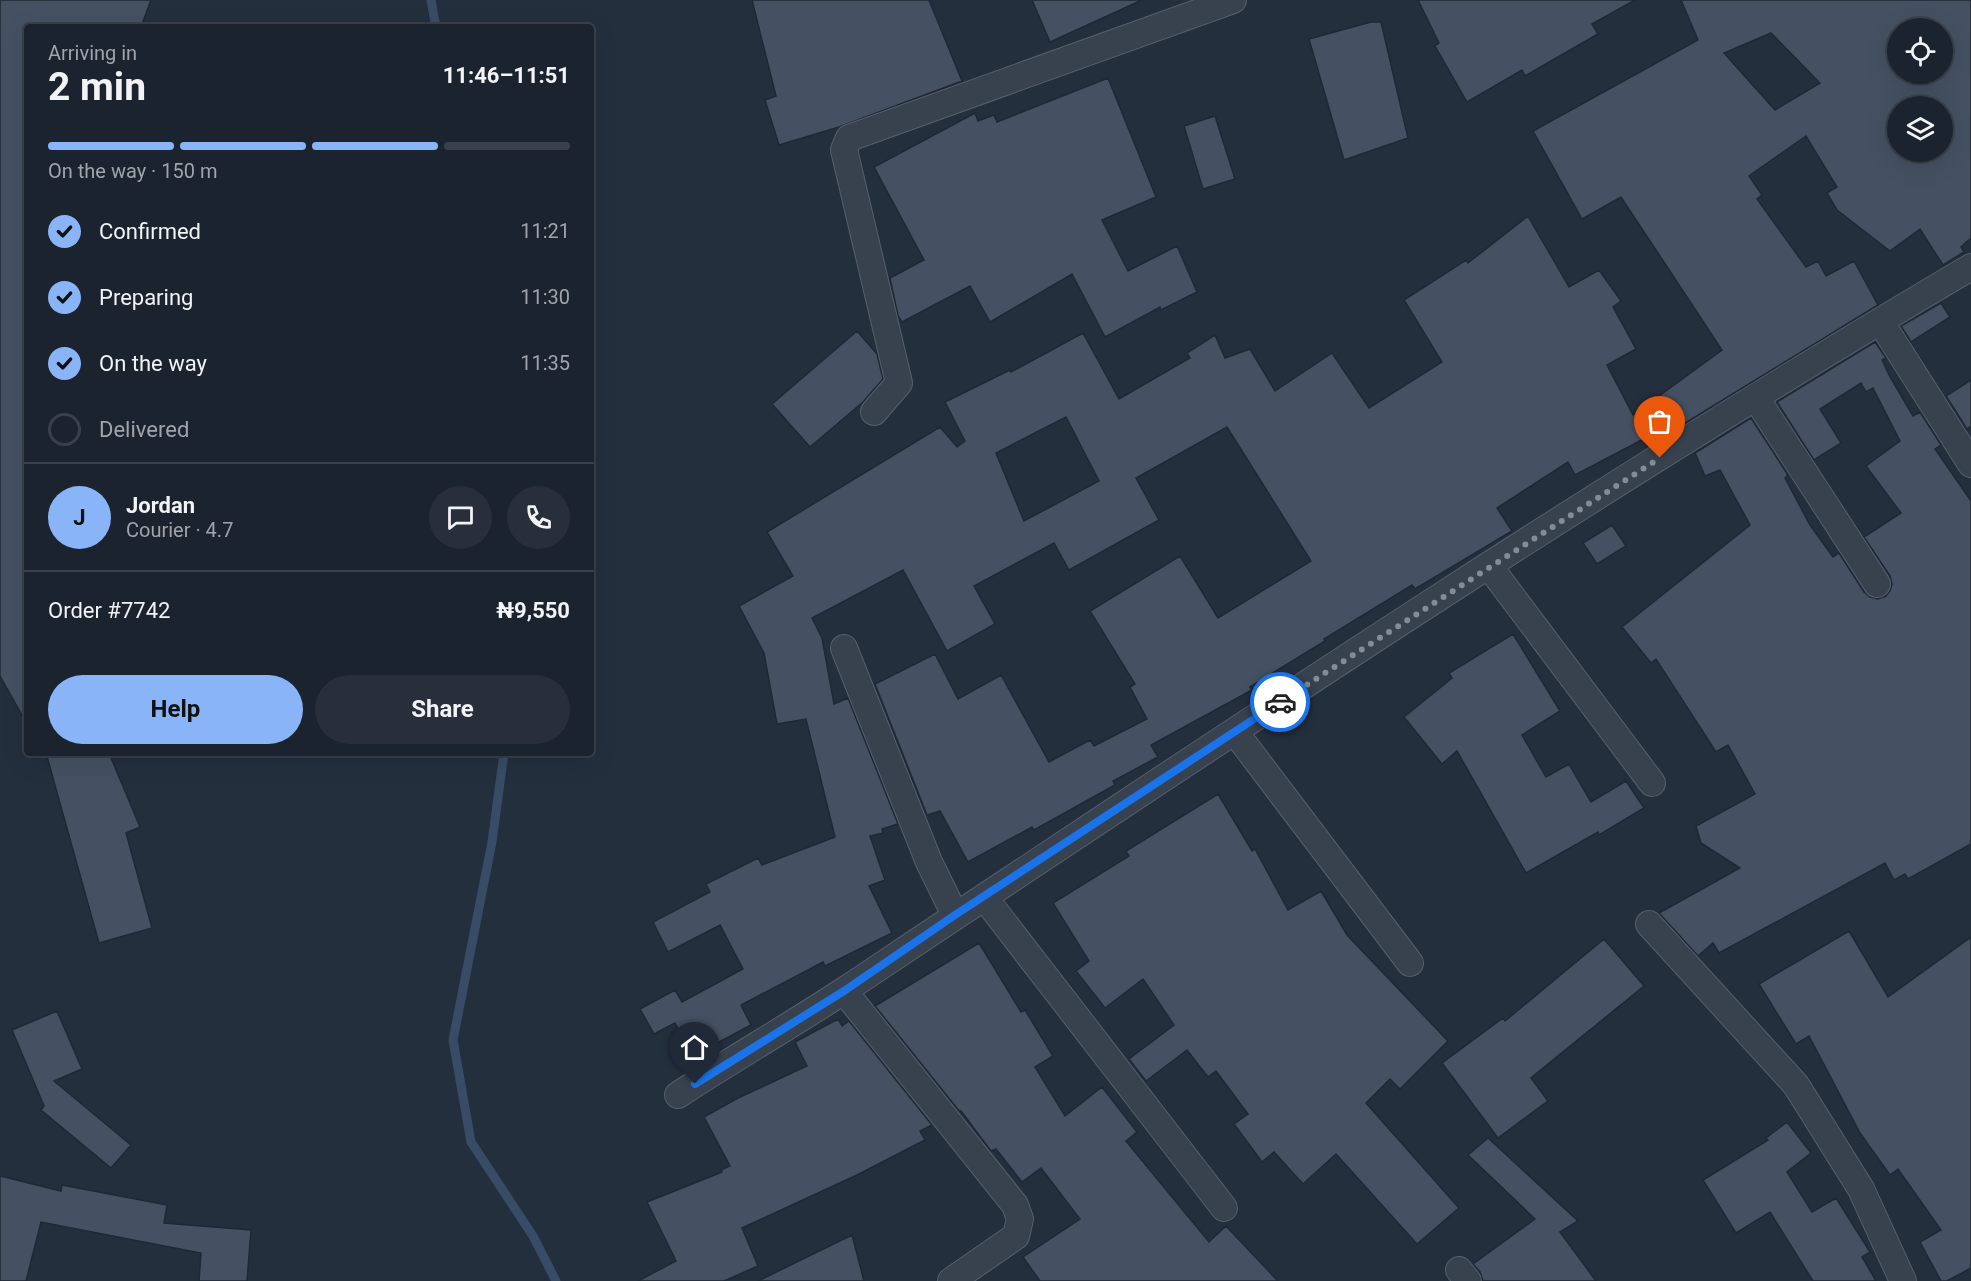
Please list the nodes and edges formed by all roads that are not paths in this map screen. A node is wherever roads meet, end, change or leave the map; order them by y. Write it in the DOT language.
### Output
graph roads {
  1 [pos="1233,0"];
  2 [pos="1971,267"];
  3 [pos="1880,321"];
  4 [pos="1756,398"];
  5 [pos="874,412"];
  6 [pos="1971,464"];
  7 [pos="1489,566"];
  8 [pos="1876,584"];
  9 [pos="844,648"];
  10 [pos="1235,732"];
  11 [pos="1652,783"];
  12 [pos="984,897"];
  13 [pos="955,915"];
  14 [pos="1649,924"];
  15 [pos="1410,963"];
  16 [pos="844,991"];
  17 [pos="678,1095"];
  18 [pos="1224,1208"];
  19 [pos="951,1281"];
  20 [pos="1903,1281"];
  1 -- 5 [label="street"];
  2 -- 3 [label="street"];
  3 -- 4 [label="street"];
  3 -- 6 [label="street"];
  4 -- 7 [label="street"];
  4 -- 8 [label="street"];
  7 -- 10 [label="street"];
  7 -- 11 [label="street"];
  9 -- 13 [label="street"];
  10 -- 12 [label="street"];
  10 -- 15 [label="street"];
  12 -- 13 [label="street"];
  12 -- 18 [label="street"];
  13 -- 16 [label="street"];
  14 -- 20 [label="street"];
  16 -- 17 [label="street"];
  16 -- 19 [label="street"];
}
